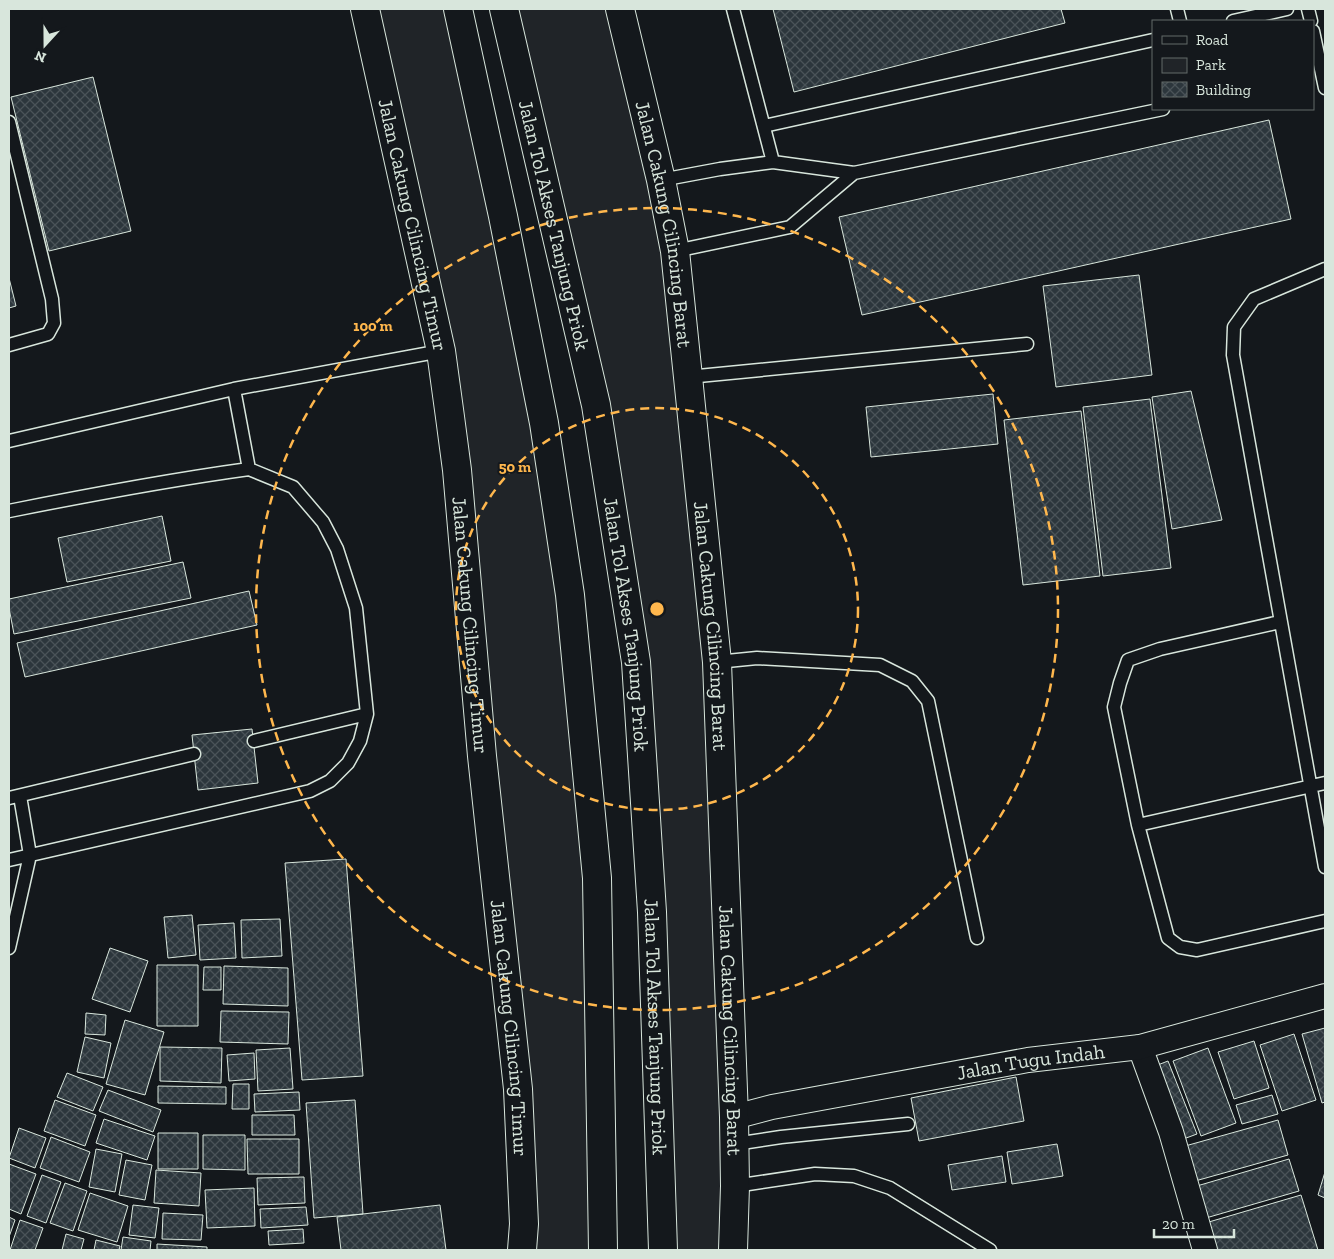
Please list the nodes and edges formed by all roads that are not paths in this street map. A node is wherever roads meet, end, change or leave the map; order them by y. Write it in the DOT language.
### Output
graph roads {
  1 [pos="365,9"];
  2 [pos="458,9"];
  3 [pos="504,9"];
  4 [pos="620,9"];
  5 [pos="733,9"];
  6 [pos="1287,9"];
  7 [pos="1238,20"];
  8 [pos="1314,37"];
  9 [pos="1152,40"];
  10 [pos="1320,73"];
  11 [pos="1325,88"];
  12 [pos="1158,110"];
  13 [pos="9,122"];
  14 [pos="764,126"];
  15 [pos="774,162"];
  16 [pos="854,174"];
  17 [pos="661,180"];
  18 [pos="675,251"];
  19 [pos="1325,269"];
  20 [pos="1027,344"];
  21 [pos="9,345"];
  22 [pos="442,351"];
  23 [pos="688,377"];
  24 [pos="234,389"];
  25 [pos="9,440"];
  26 [pos="249,469"];
  27 [pos="9,511"];
  28 [pos="1280,622"];
  29 [pos="717,662"];
  30 [pos="367,714"];
  31 [pos="254,741"];
  32 [pos="194,754"];
  33 [pos="1325,783"];
  34 [pos="1312,787"];
  35 [pos="14,797"];
  36 [pos="1138,824"];
  37 [pos="30,855"];
  38 [pos="9,860"];
  39 [pos="1325,867"];
  40 [pos="1325,921"];
  41 [pos="977,938"];
  42 [pos="9,948"];
  43 [pos="1325,996"];
  44 [pos="1140,1047"];
  45 [pos="734,1118"];
  46 [pos="908,1124"];
  47 [pos="735,1144"];
  48 [pos="735,1186"];
  49 [pos="522,1250"];
  50 [pos="603,1250"];
  51 [pos="663,1250"];
  52 [pos="733,1250"];
  53 [pos="990,1250"];
  54 [pos="1205,1250"];
  1 -- 22 [label="highway, Jalan Cakung Cilincing Timur"];
  2 -- 50 [label="highway"];
  3 -- 51 [label="highway, Jalan Tol Akses Tanjung Priok"];
  4 -- 17 [label="highway, Jalan Cakung Cilincing Barat"];
  5 -- 14 [label="lane"];
  6 -- 7 [label="lane"];
  8 -- 10 [label="lane"];
  9 -- 14 [label="lane"];
  10 -- 11 [label="lane"];
  12 -- 16 [label="lane"];
  13 -- 21 [label="lane"];
  14 -- 15 [label="lane"];
  15 -- 16 [label="lane"];
  15 -- 17 [label="lane"];
  16 -- 18 [label="lane"];
  17 -- 18 [label="highway, Jalan Cakung Cilincing Barat"];
  18 -- 23 [label="highway, Jalan Cakung Cilincing Barat"];
  19 -- 28 [label="lane"];
  20 -- 23 [label="lane"];
  22 -- 24 [label="lane"];
  22 -- 49 [label="highway, Jalan Cakung Cilincing Timur"];
  23 -- 29 [label="highway, Jalan Cakung Cilincing Barat"];
  24 -- 25 [label="lane"];
  24 -- 26 [label="lane"];
  26 -- 27 [label="lane"];
  26 -- 30 [label="lane"];
  28 -- 34 [label="lane"];
  28 -- 36 [label="lane"];
  29 -- 41 [label="lane"];
  29 -- 45 [label="highway, Jalan Cakung Cilincing Barat"];
  30 -- 31 [label="lane"];
  30 -- 37 [label="lane"];
  32 -- 35 [label="lane"];
  33 -- 34 [label="lane"];
  34 -- 36 [label="lane"];
  34 -- 39 [label="lane"];
  35 -- 37 [label="lane"];
  36 -- 40 [label="lane"];
  37 -- 38 [label="lane"];
  37 -- 42 [label="lane"];
  43 -- 44 [label="street, Jalan Tugu Indah"];
  44 -- 45 [label="street, Jalan Tugu Indah"];
  44 -- 54 [label="street"];
  45 -- 47 [label="highway, Jalan Cakung Cilincing Barat"];
  46 -- 47 [label="lane"];
  47 -- 48 [label="highway, Jalan Cakung Cilincing Barat"];
  48 -- 52 [label="highway, Jalan Cakung Cilincing Barat"];
  48 -- 53 [label="lane"];
}
